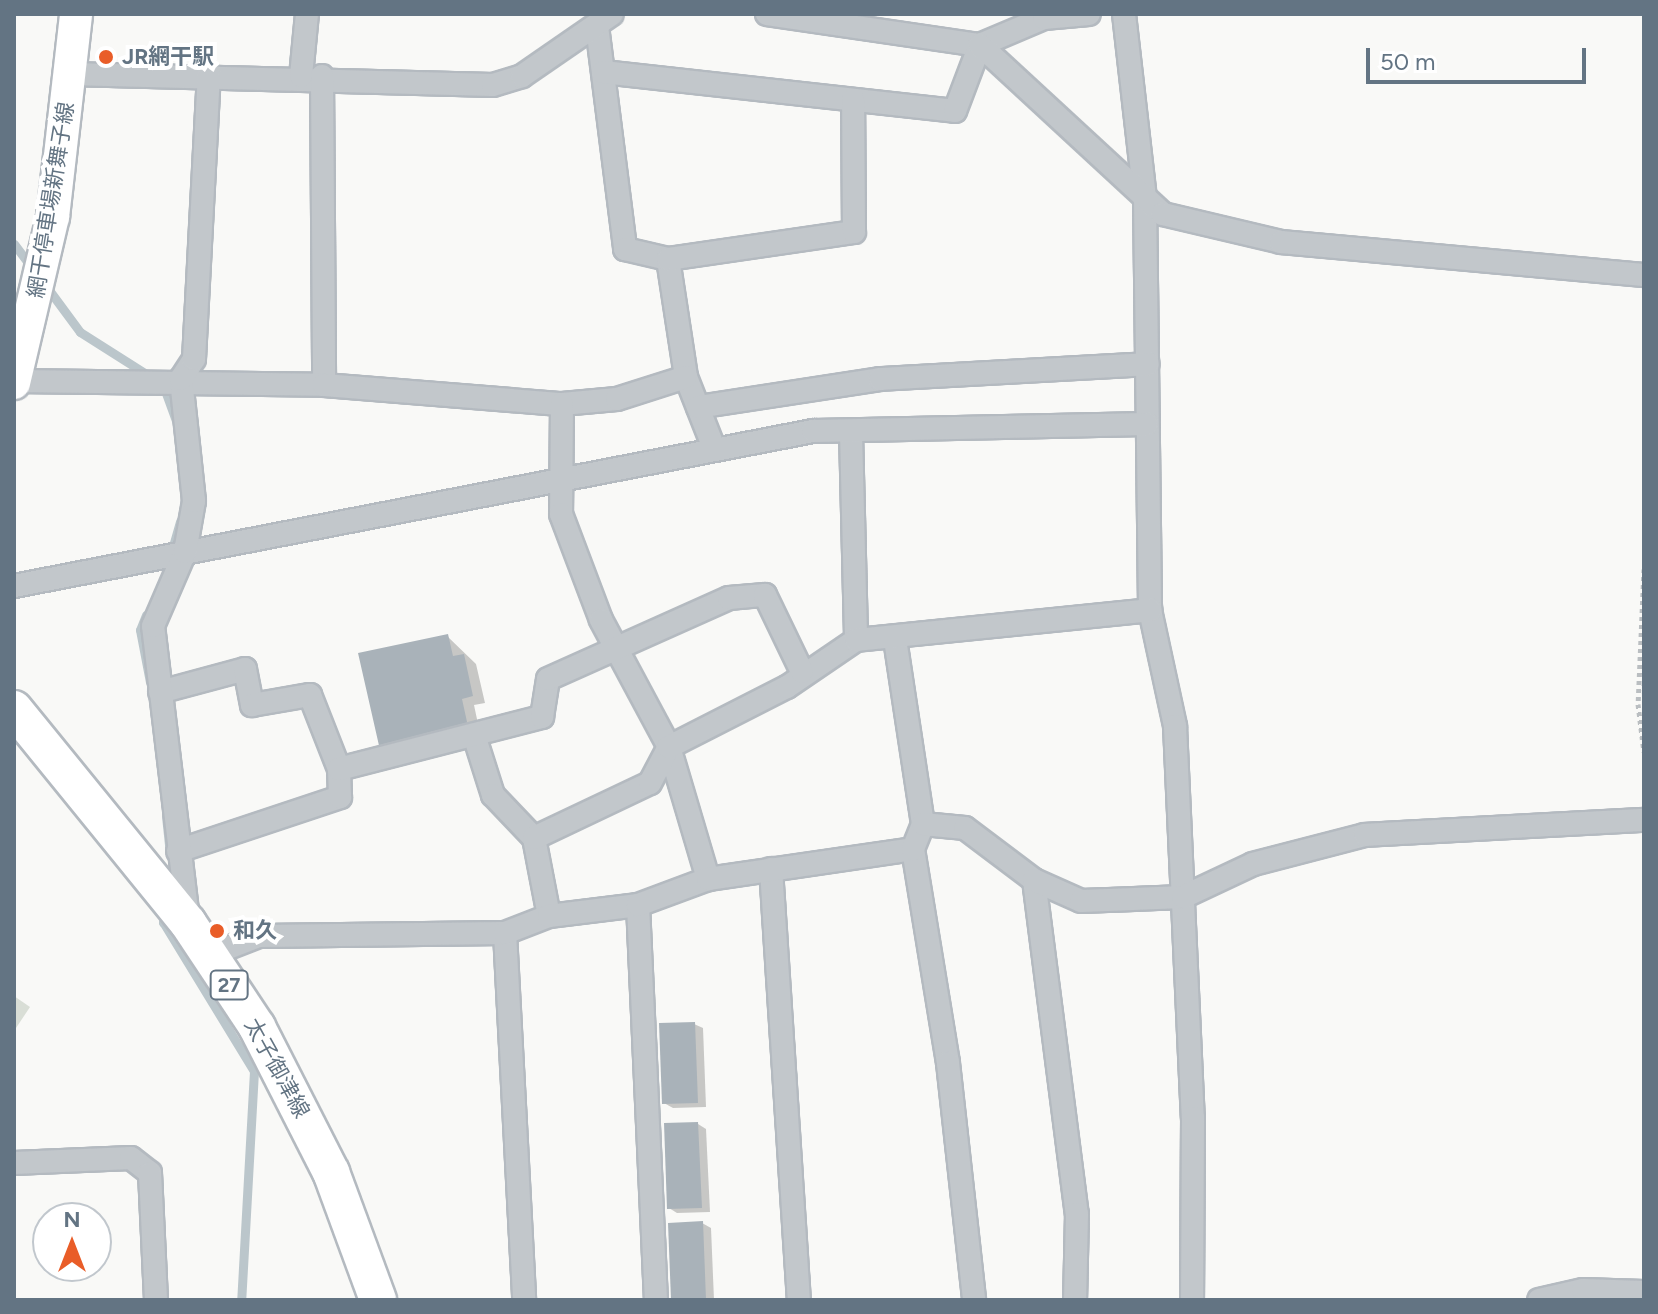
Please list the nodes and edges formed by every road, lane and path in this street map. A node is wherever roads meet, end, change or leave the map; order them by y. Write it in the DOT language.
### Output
graph roads {
  1 [pos="76,14"];
  2 [pos="307,14"];
  3 [pos="767,14"];
  4 [pos="1089,14"];
  5 [pos="1124,14"];
  6 [pos="604,20"];
  7 [pos="980,45"];
  8 [pos="603,72"];
  9 [pos="70,74"];
  10 [pos="209,75"];
  11 [pos="312,76"];
  12 [pos="853,100"];
  13 [pos="1145,197"];
  14 [pos="668,259"];
  15 [pos="1644,275"];
  16 [pos="1148,364"];
  17 [pos="686,377"];
  18 [pos="174,379"];
  19 [pos="14,382"];
  20 [pos="324,385"];
  21 [pos="562,404"];
  22 [pos="698,407"];
  23 [pos="1147,424"];
  24 [pos="851,432"];
  25 [pos="714,448"];
  26 [pos="561,477"];
  27 [pos="185,552"];
  28 [pos="1644,569"];
  29 [pos="14,586"];
  30 [pos="1150,610"];
  31 [pos="895,639"];
  32 [pos="856,640"];
  33 [pos="615,646"];
  34 [pos="802,672"];
  35 [pos="160,692"];
  36 [pos="14,709"];
  37 [pos="474,735"];
  38 [pos="669,747"];
  39 [pos="1644,752"];
  40 [pos="339,769"];
  41 [pos="1644,820"];
  42 [pos="923,824"];
  43 [pos="534,838"];
  44 [pos="913,849"];
  45 [pos="178,851"];
  46 [pos="771,869"];
  47 [pos="708,879"];
  48 [pos="1034,880"];
  49 [pos="1183,897"];
  50 [pos="638,905"];
  51 [pos="549,916"];
  52 [pos="188,923"];
  53 [pos="505,933"];
  54 [pos="210,955"];
  55 [pos="14,1163"];
  56 [pos="1644,1292"];
  57 [pos="156,1300"];
  58 [pos="378,1300"];
  59 [pos="524,1300"];
  60 [pos="656,1300"];
  61 [pos="799,1300"];
  62 [pos="974,1300"];
  63 [pos="1075,1300"];
  64 [pos="1192,1300"];
  65 [pos="1539,1300"];
  1 -- 9 [label="main road, 網干停車場新舞子線"];
  2 -- 11 [label="street"];
  3 -- 7 [label="street"];
  4 -- 7 [label="street"];
  5 -- 13 [label="street"];
  6 -- 8 [label="street"];
  6 -- 11 [label="street"];
  7 -- 12 [label="street"];
  7 -- 13 [label="street"];
  8 -- 12 [label="street"];
  8 -- 14 [label="street"];
  9 -- 10 [label="street"];
  9 -- 19 [label="main road, 網干停車場新舞子線"];
  10 -- 11 [label="street"];
  10 -- 18 [label="street"];
  11 -- 20 [label="street"];
  12 -- 14 [label="street"];
  13 -- 15 [label="street"];
  13 -- 16 [label="street"];
  14 -- 17 [label="street"];
  16 -- 22 [label="street"];
  16 -- 23 [label="street"];
  17 -- 21 [label="street"];
  17 -- 22 [label="street"];
  18 -- 19 [label="street"];
  18 -- 20 [label="street"];
  18 -- 27 [label="street"];
  20 -- 21 [label="street"];
  21 -- 26 [label="street"];
  22 -- 25 [label="street"];
  23 -- 24 [label="street"];
  23 -- 30 [label="street"];
  24 -- 25 [label="street"];
  24 -- 32 [label="street"];
  25 -- 26 [label="street"];
  26 -- 27 [label="street"];
  26 -- 33 [label="street"];
  27 -- 29 [label="street"];
  27 -- 35 [label="street"];
  28 -- 39 [label="path"];
  30 -- 31 [label="street"];
  30 -- 49 [label="street"];
  31 -- 32 [label="street"];
  31 -- 42 [label="street"];
  32 -- 34 [label="street"];
  33 -- 34 [label="street"];
  33 -- 37 [label="street"];
  33 -- 38 [label="street"];
  34 -- 38 [label="street"];
  35 -- 40 [label="street"];
  35 -- 45 [label="street"];
  36 -- 52 [label="main road, 太子御津線 / 27"];
  37 -- 40 [label="street"];
  37 -- 43 [label="street"];
  38 -- 43 [label="street"];
  38 -- 47 [label="street"];
  40 -- 45 [label="street"];
  41 -- 49 [label="street"];
  42 -- 44 [label="street"];
  42 -- 48 [label="street"];
  43 -- 51 [label="street"];
  44 -- 46 [label="street"];
  44 -- 62 [label="street"];
  45 -- 52 [label="street"];
  46 -- 47 [label="street"];
  46 -- 61 [label="street"];
  47 -- 50 [label="street"];
  48 -- 49 [label="street"];
  48 -- 63 [label="street"];
  49 -- 64 [label="street"];
  50 -- 51 [label="street"];
  50 -- 60 [label="street"];
  51 -- 53 [label="street"];
  52 -- 54 [label="main road, 太子御津線 / 27"];
  53 -- 54 [label="street"];
  53 -- 59 [label="street"];
  54 -- 58 [label="main road, 太子御津線 / 27"];
  55 -- 57 [label="street"];
  56 -- 65 [label="street"];
}
